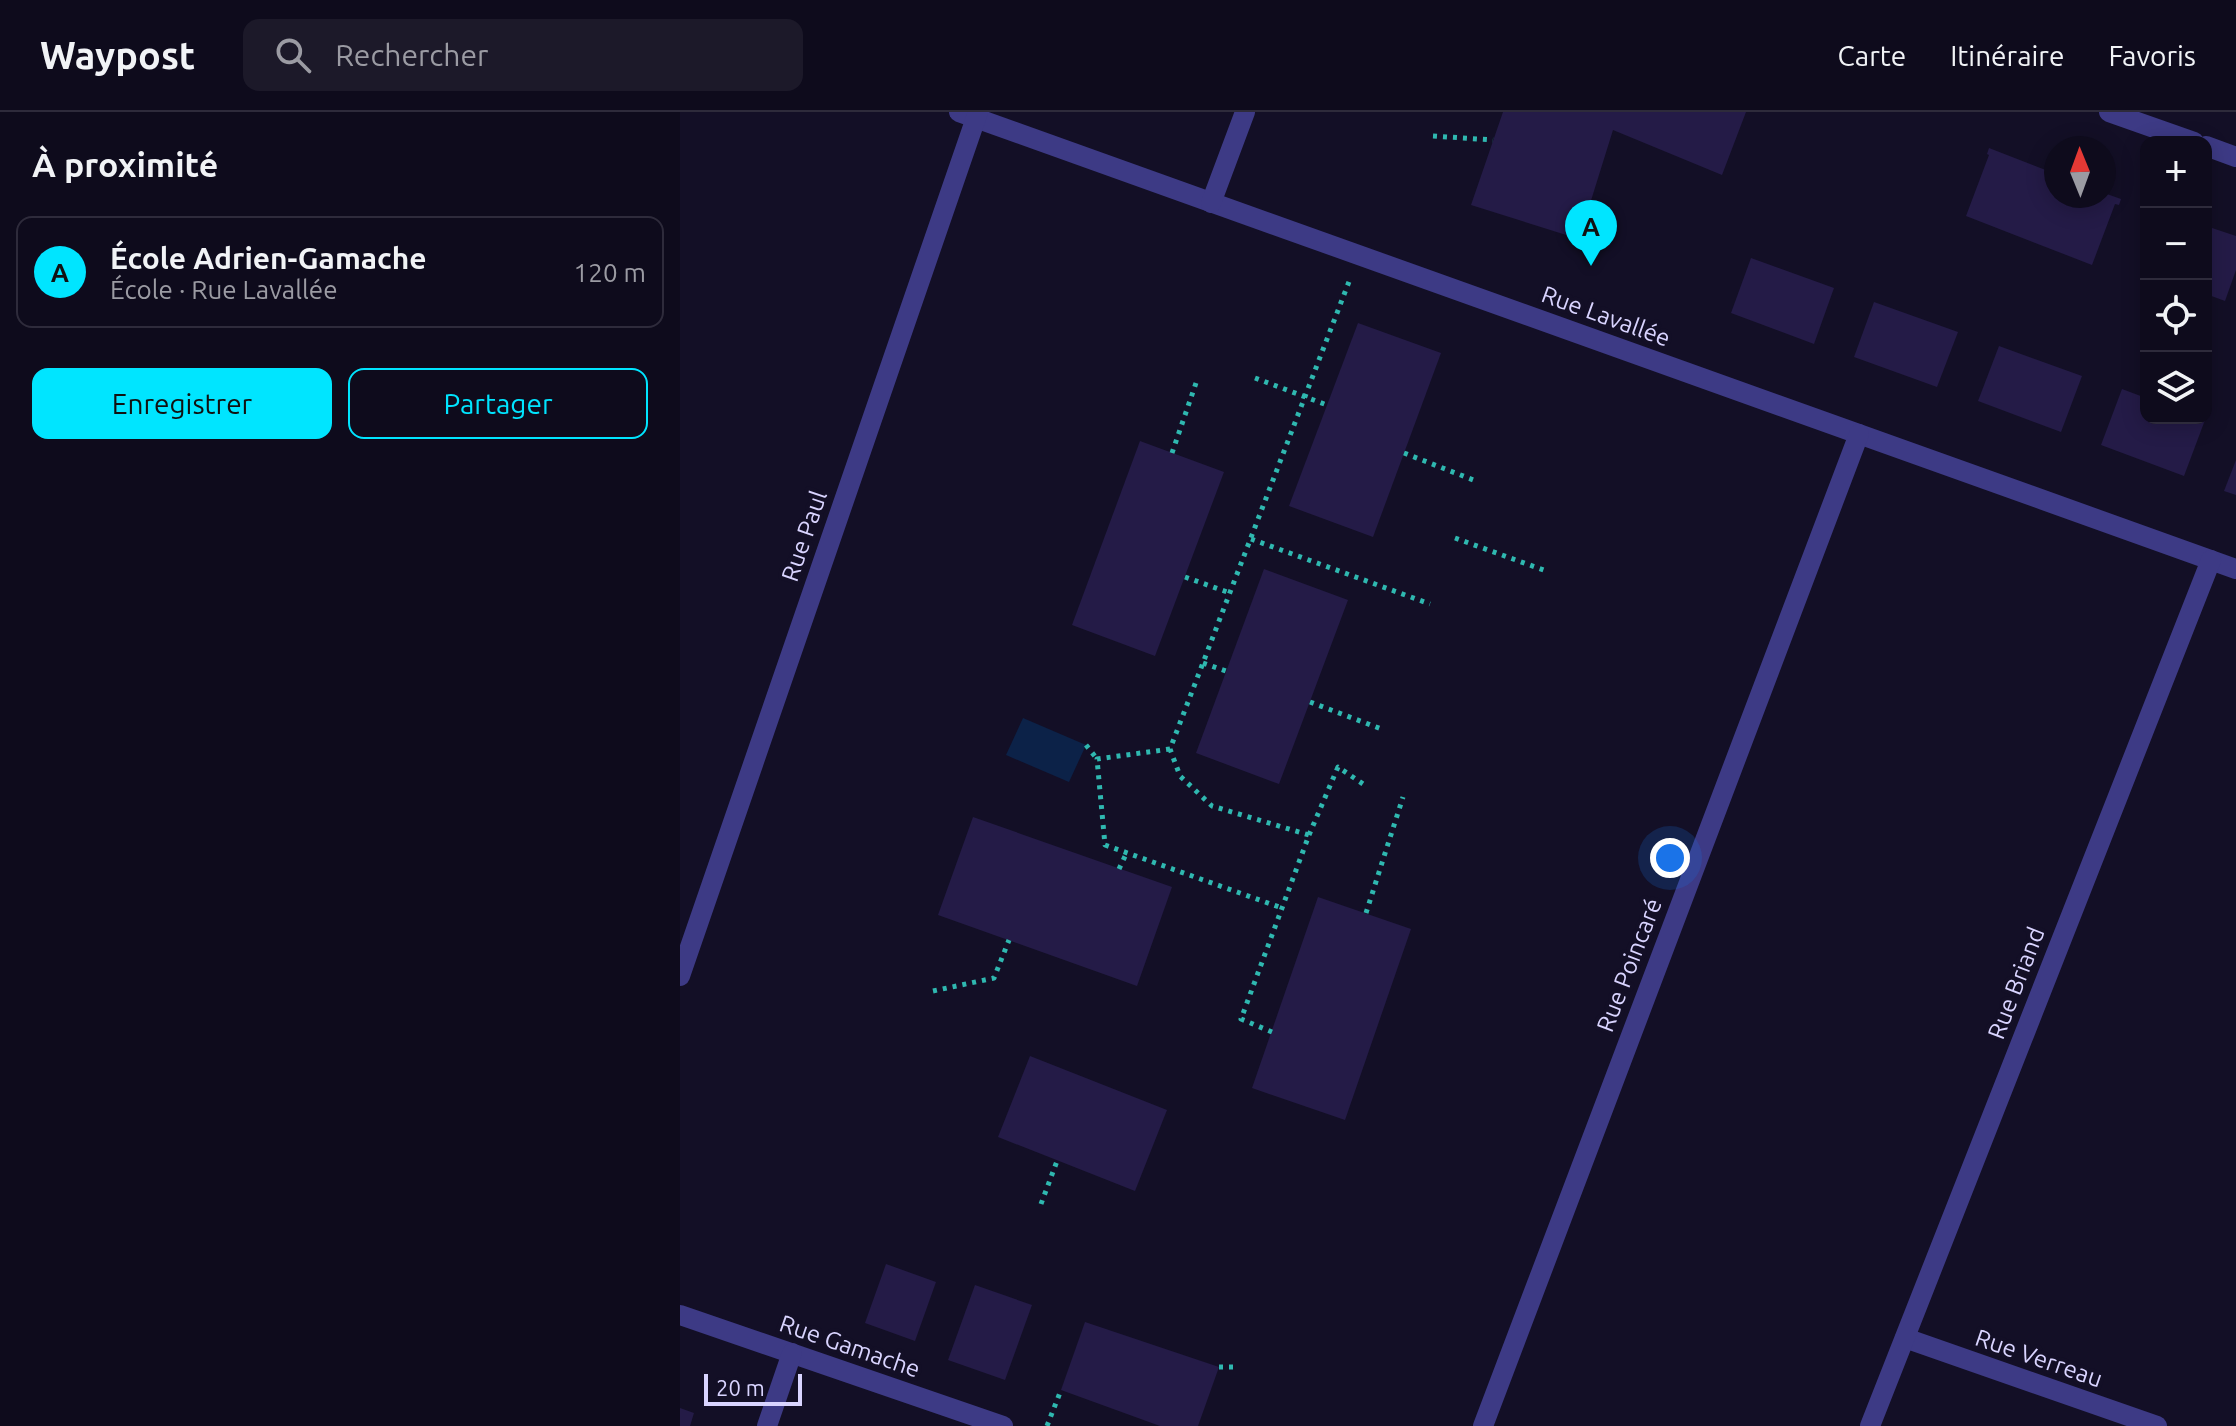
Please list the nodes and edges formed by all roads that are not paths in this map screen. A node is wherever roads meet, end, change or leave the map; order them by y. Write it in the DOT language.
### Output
graph roads {
  1 [pos="1245,112"];
  2 [pos="2109,112"];
  3 [pos="971,114"];
  4 [pos="2177,136"];
  5 [pos="2212,148"];
  6 [pos="2236,157"];
  7 [pos="1211,203"];
  8 [pos="1859,434"];
  9 [pos="2211,560"];
  10 [pos="2236,569"];
  11 [pos="680,976"];
  12 [pos="680,1315"];
  13 [pos="1905,1338"];
  14 [pos="792,1353"];
  15 [pos="767,1426"];
  16 [pos="1003,1426"];
  17 [pos="1483,1426"];
  18 [pos="1870,1426"];
  19 [pos="2157,1426"];
  1 -- 7 [label="street"];
  2 -- 4 [label="street"];
  3 -- 7 [label="street, Rue Lavallée"];
  3 -- 11 [label="street, Rue Paul"];
  5 -- 6 [label="street"];
  7 -- 8 [label="street, Rue Lavallée"];
  8 -- 9 [label="street, Rue Lavallée"];
  8 -- 17 [label="street, Rue Poincaré"];
  9 -- 10 [label="street, Rue Lavallée"];
  9 -- 13 [label="street, Rue Briand"];
  12 -- 14 [label="street, Rue Gamache"];
  13 -- 18 [label="street, Rue Briand"];
  13 -- 19 [label="street, Rue Verreau"];
  14 -- 15 [label="street"];
  14 -- 16 [label="street, Rue Gamache"];
}
